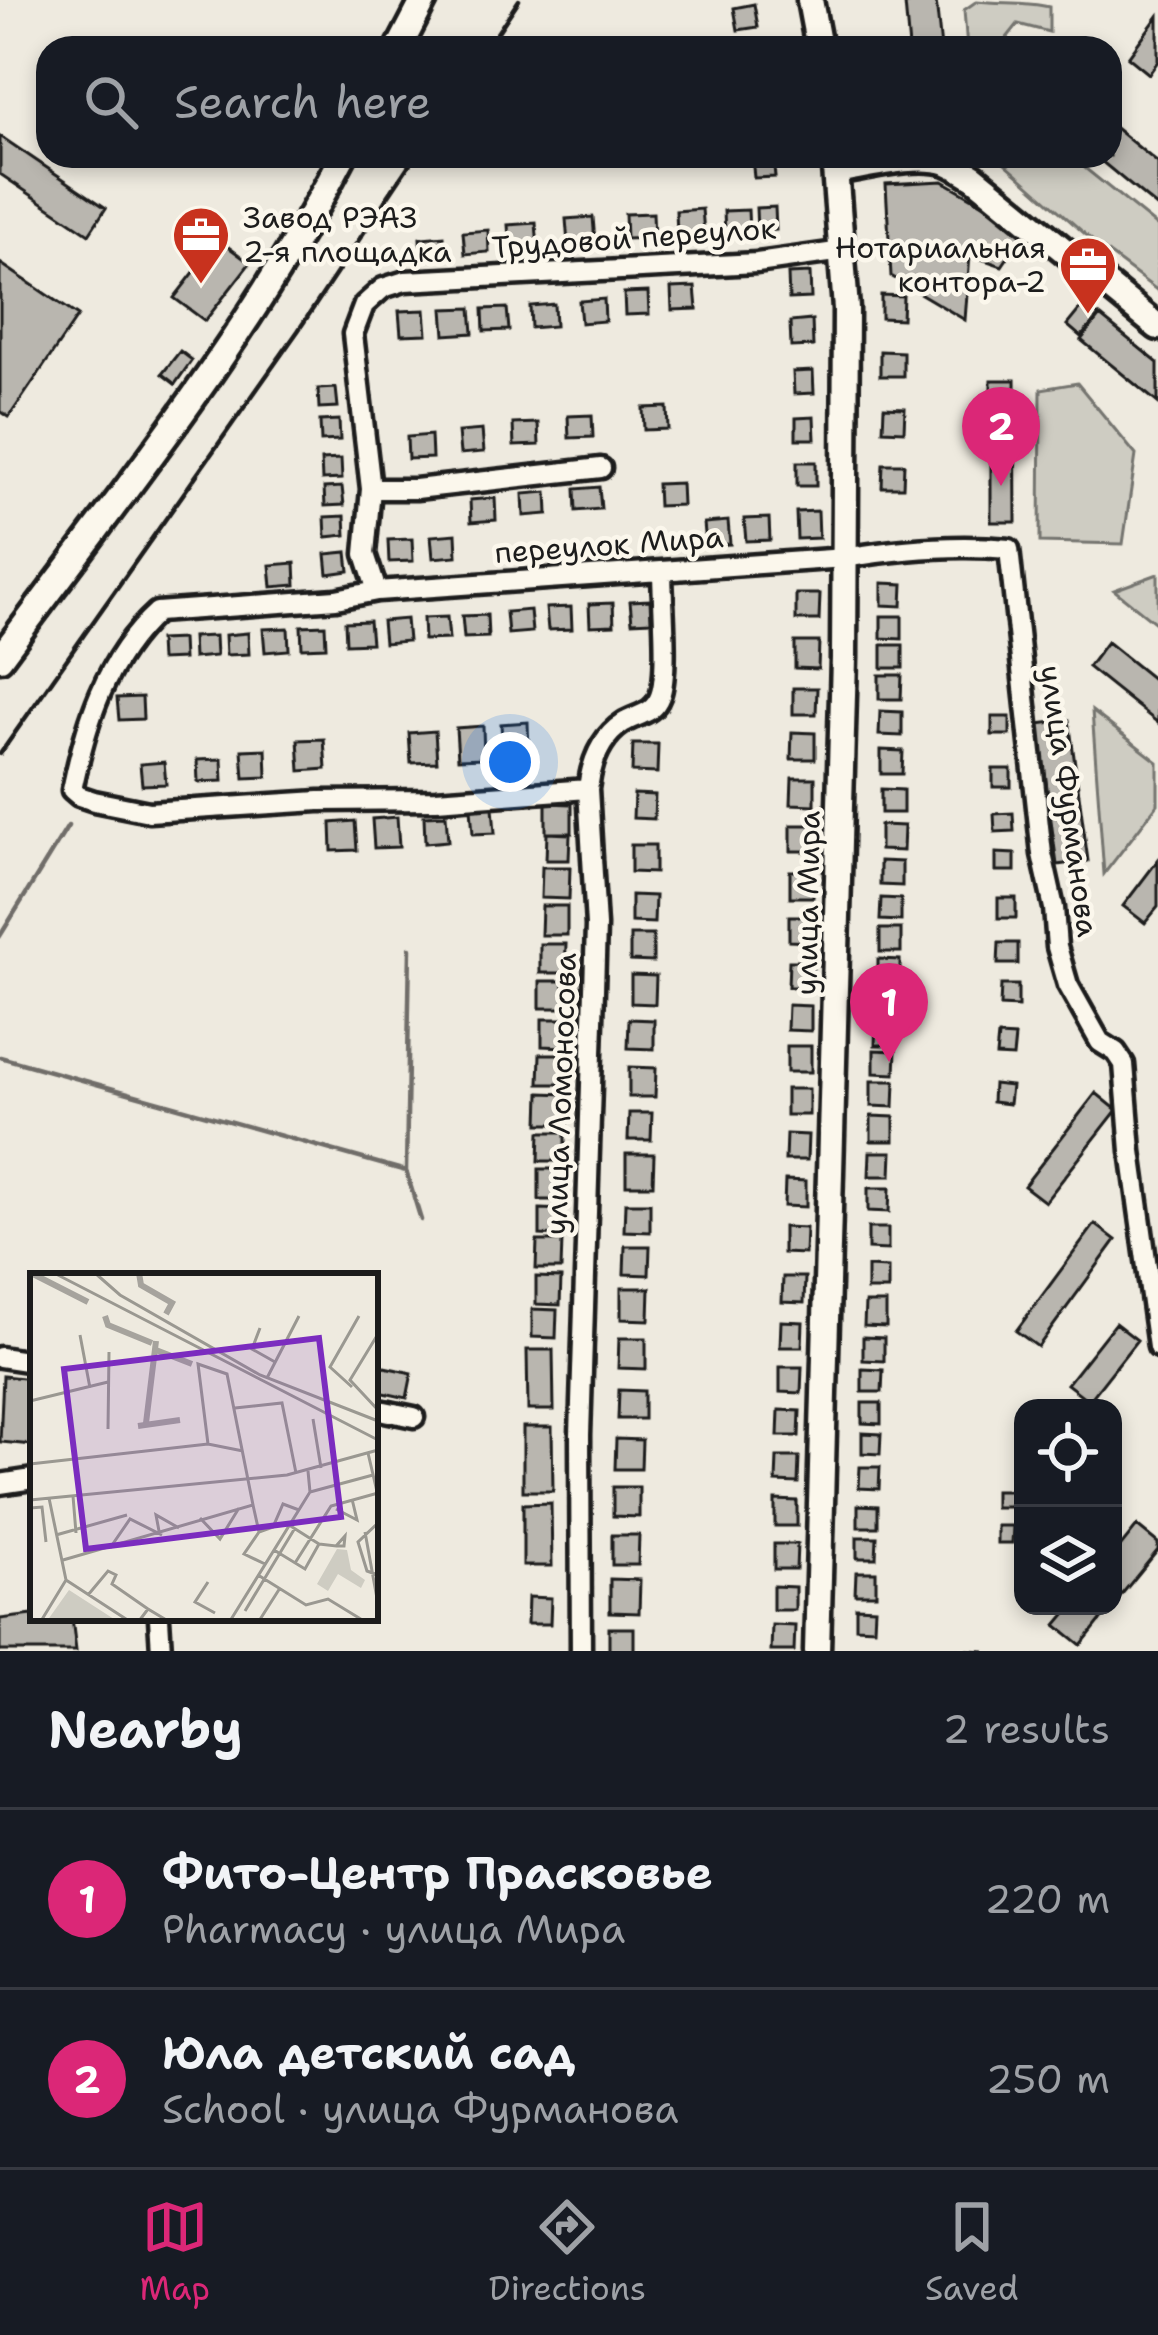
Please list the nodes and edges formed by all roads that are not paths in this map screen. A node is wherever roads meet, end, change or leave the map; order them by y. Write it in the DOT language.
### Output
graph roads {
  1 [pos="424,0"];
  2 [pos="810,0"];
  3 [pos="405,36"];
  4 [pos="817,36"];
  5 [pos="337,168"];
  6 [pos="835,168"];
  7 [pos="957,168"];
  8 [pos="843,251"];
  9 [pos="1158,326"];
  10 [pos="601,468"];
  11 [pos="371,489"];
  12 [pos="845,558"];
  13 [pos="662,572"];
  14 [pos="376,591"];
  15 [pos="0,658"];
  16 [pos="588,789"];
  17 [pos="1158,1347"];
  18 [pos="0,1357"];
  19 [pos="30,1362"];
  20 [pos="378,1410"];
  21 [pos="414,1417"];
  22 [pos="30,1479"];
  23 [pos="0,1484"];
  24 [pos="159,1621"];
  25 [pos="161,1651"];
  26 [pos="581,1651"];
  27 [pos="817,1651"];
  1 -- 3 [label="main road"];
  2 -- 4 [label="main road"];
  5 -- 15 [label="main road"];
  6 -- 8 [label="main road, улица Мира"];
  7 -- 9 [label="main road"];
  8 -- 11 [label="street, Трудовой переулок"];
  8 -- 12 [label="main road, улица Мира"];
  10 -- 11 [label="street"];
  11 -- 14 [label="street"];
  12 -- 13 [label="street, переулок Мира"];
  12 -- 17 [label="street, улица Фурманова"];
  12 -- 27 [label="main road, улица Мира"];
  13 -- 14 [label="street, переулок Мира"];
  13 -- 16 [label="street, улица Ломоносова"];
  14 -- 16 [label="street, переулок Мира"];
  16 -- 26 [label="street, улица Ломоносова"];
  18 -- 19 [label="street"];
  20 -- 21 [label="street"];
  22 -- 23 [label="street"];
  24 -- 25 [label="street"];
}
